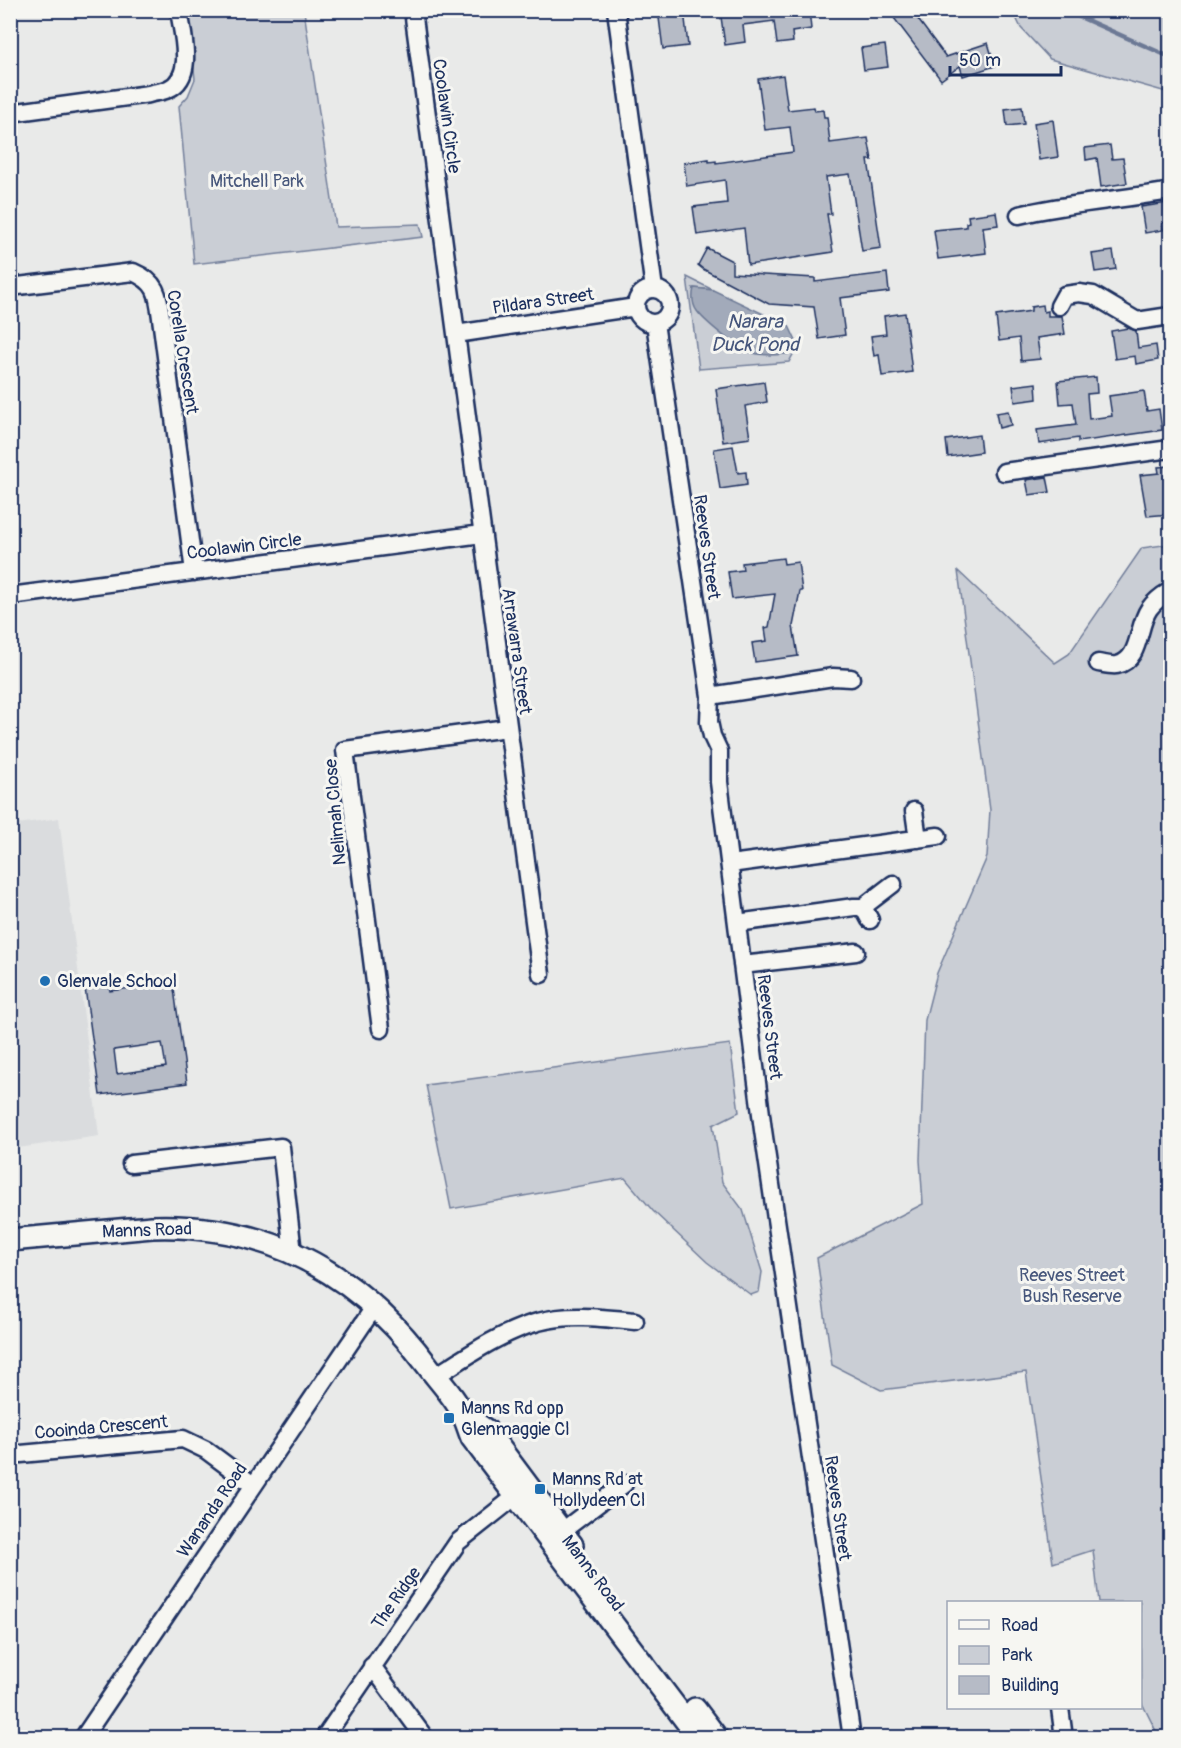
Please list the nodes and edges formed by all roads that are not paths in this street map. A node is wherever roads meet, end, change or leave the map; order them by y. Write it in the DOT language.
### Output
graph roads {
  1 [pos="179,10"];
  2 [pos="414,10"];
  3 [pos="616,10"];
  4 [pos="10,113"];
  5 [pos="1170,190"];
  6 [pos="1018,215"];
  7 [pos="10,287"];
  8 [pos="654,289"];
  9 [pos="1059,306"];
  10 [pos="636,307"];
  11 [pos="655,323"];
  12 [pos="1168,323"];
  13 [pos="456,334"];
  14 [pos="1170,450"];
  15 [pos="1004,472"];
  16 [pos="482,534"];
  17 [pos="194,572"];
  18 [pos="11,591"];
  19 [pos="1170,591"];
  20 [pos="1098,663"];
  21 [pos="851,678"];
  22 [pos="710,696"];
  23 [pos="507,728"];
  24 [pos="914,811"];
  25 [pos="938,836"];
  26 [pos="918,839"];
  27 [pos="730,864"];
  28 [pos="893,884"];
  29 [pos="737,922"];
  30 [pos="856,952"];
  31 [pos="742,965"];
  32 [pos="541,974"];
  33 [pos="381,1029"];
  34 [pos="131,1164"];
  35 [pos="10,1240"];
  36 [pos="293,1252"];
  37 [pos="375,1306"];
  38 [pos="635,1321"];
  39 [pos="436,1376"];
  40 [pos="464,1415"];
  41 [pos="10,1455"];
  42 [pos="624,1484"];
  43 [pos="253,1485"];
  44 [pos="516,1496"];
  45 [pos="556,1536"];
  46 [pos="372,1666"];
  47 [pos="1060,1709"];
  48 [pos="709,1735"];
  49 [pos="83,1737"];
  50 [pos="324,1737"];
  51 [pos="425,1737"];
  52 [pos="852,1737"];
  53 [pos="1064,1737"];
  1 -- 4 [label="street"];
  2 -- 13 [label="street, Coolawin Circle"];
  3 -- 8 [label="street"];
  5 -- 6 [label="street"];
  7 -- 17 [label="street, Corella Crescent"];
  8 -- 10 [label="street"];
  8 -- 11 [label="street"];
  9 -- 12 [label="street"];
  10 -- 11 [label="street"];
  10 -- 13 [label="street, Pildara Street"];
  11 -- 22 [label="street, Reeves Street"];
  13 -- 16 [label="street, Arrawarra Street"];
  14 -- 15 [label="street"];
  16 -- 17 [label="street, Coolawin Circle"];
  16 -- 23 [label="street, Arrawarra Street"];
  17 -- 18 [label="street, Coolawin Circle"];
  19 -- 20 [label="street"];
  21 -- 22 [label="street"];
  22 -- 27 [label="street, Reeves Street"];
  23 -- 32 [label="street, Arrawarra Street"];
  23 -- 33 [label="street, Nelimah Close"];
  24 -- 26 [label="street"];
  25 -- 26 [label="street"];
  26 -- 27 [label="street"];
  27 -- 29 [label="street, Reeves Street"];
  28 -- 29 [label="street"];
  29 -- 31 [label="street, Reeves Street"];
  30 -- 31 [label="street"];
  31 -- 52 [label="street, Reeves Street"];
  34 -- 36 [label="street"];
  35 -- 36 [label="main road, Manns Road"];
  36 -- 37 [label="main road, Manns Road"];
  37 -- 39 [label="main road, Manns Road"];
  37 -- 43 [label="street, Wananda Road"];
  38 -- 39 [label="street"];
  39 -- 40 [label="main road, Manns Road"];
  40 -- 44 [label="main road, Manns Road"];
  40 -- 45 [label="main road, Manns Road"];
  41 -- 43 [label="street, Cooinda Crescent"];
  42 -- 45 [label="street"];
  43 -- 49 [label="street, Wananda Road"];
  44 -- 45 [label="main road, Manns Road"];
  44 -- 46 [label="street, The Ridge"];
  45 -- 48 [label="main road, Manns Road"];
  46 -- 50 [label="street, The Ridge"];
  46 -- 51 [label="street"];
  47 -- 53 [label="street"];
}
